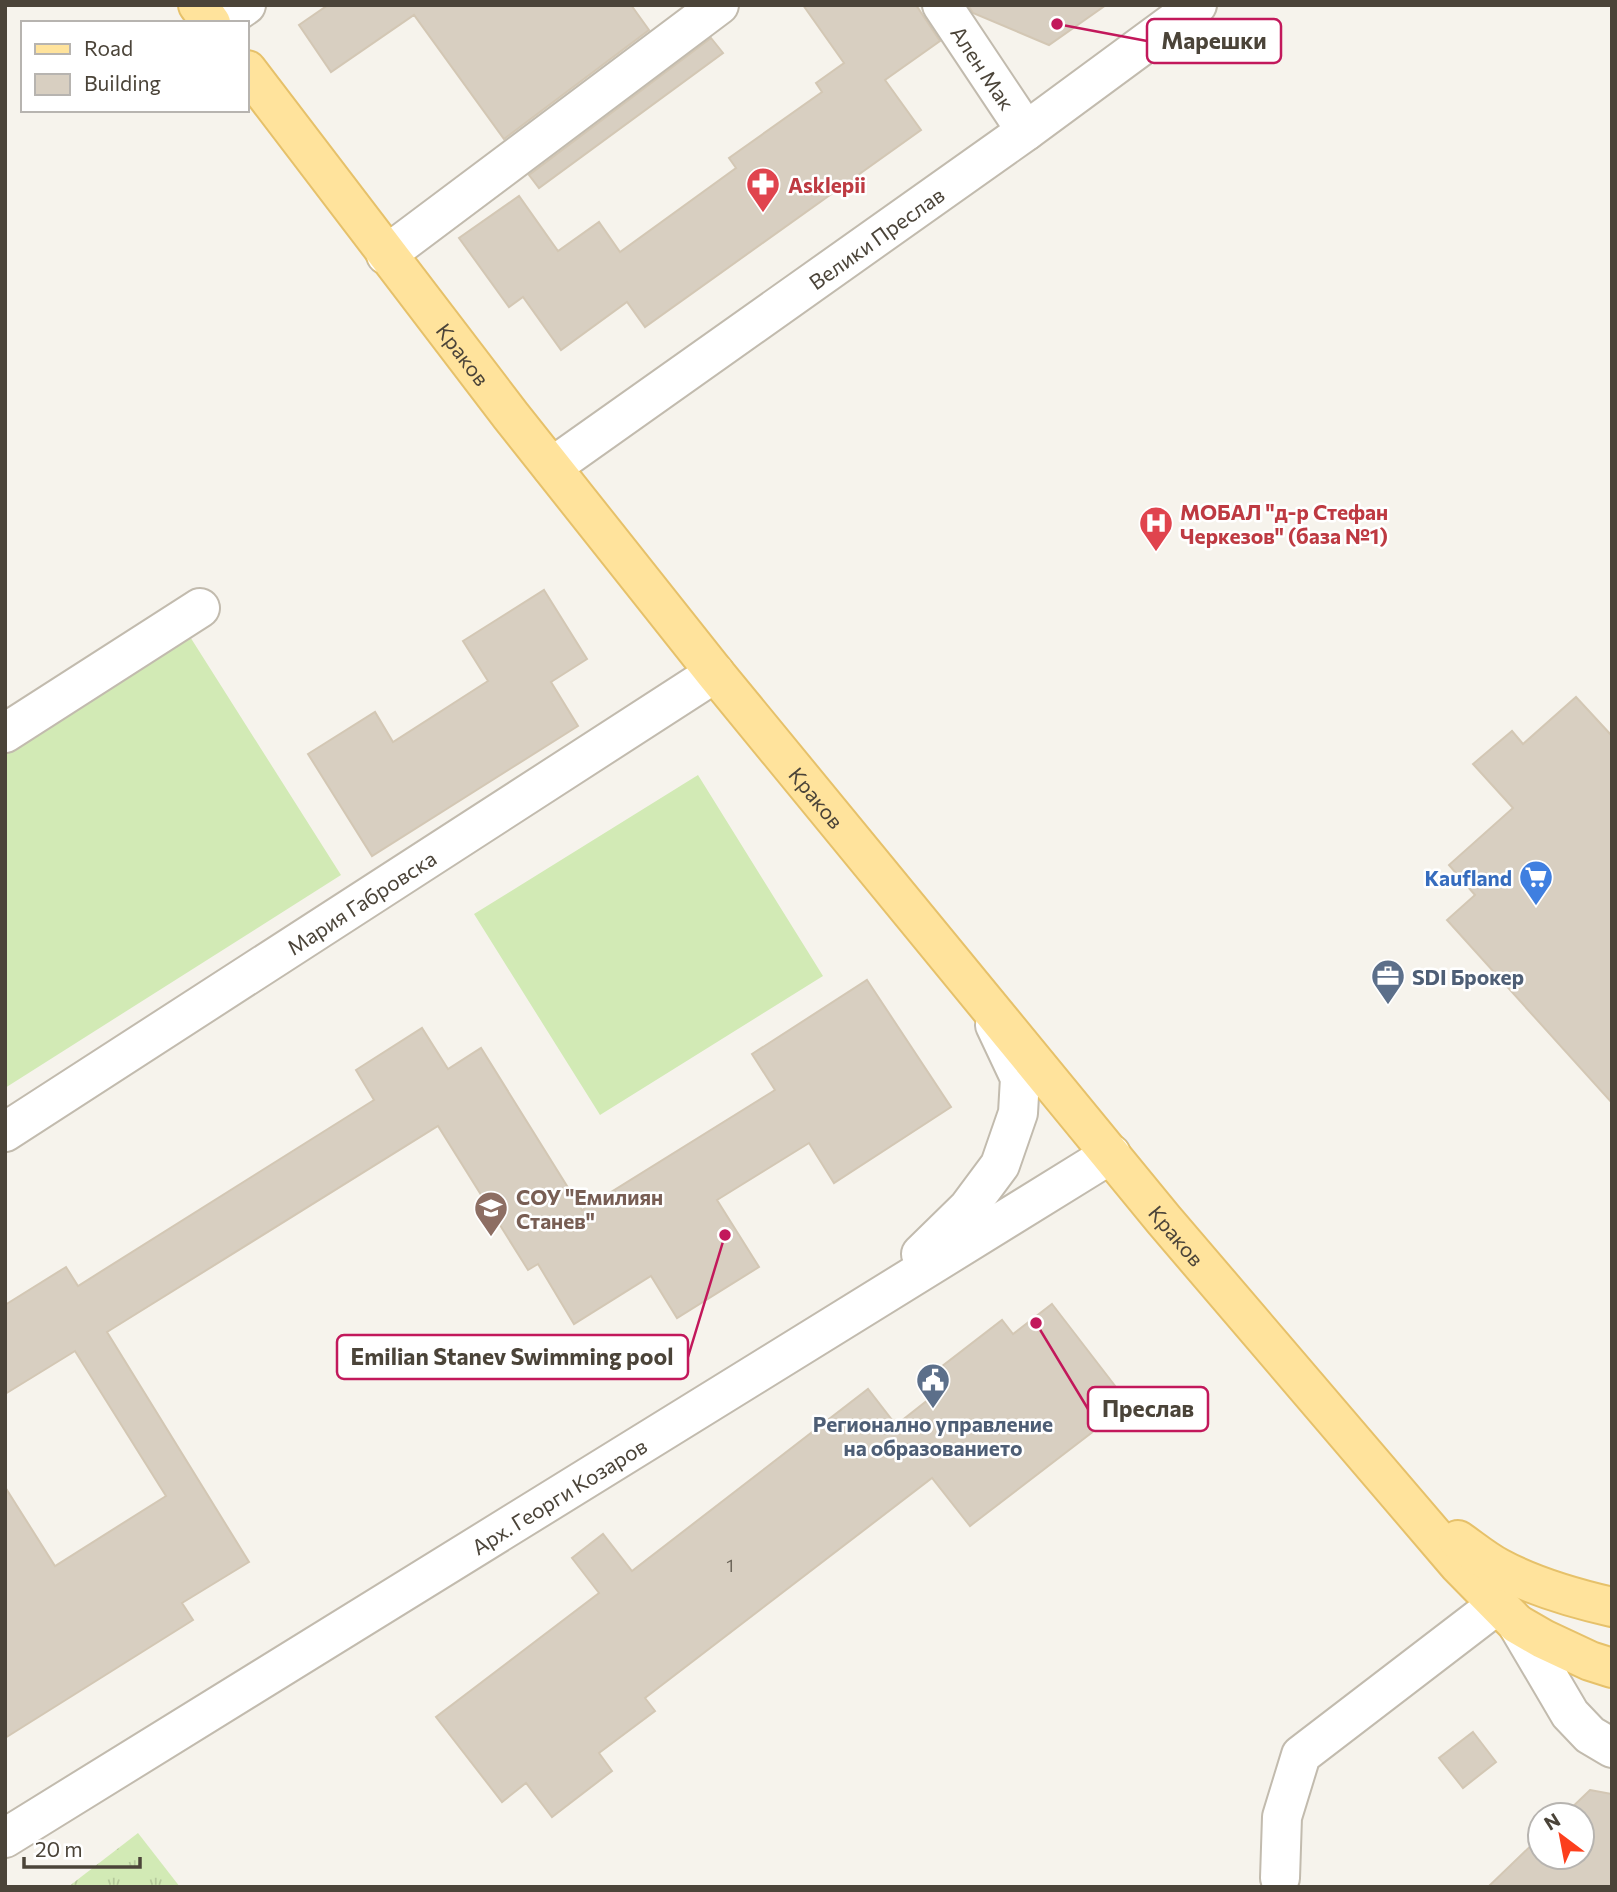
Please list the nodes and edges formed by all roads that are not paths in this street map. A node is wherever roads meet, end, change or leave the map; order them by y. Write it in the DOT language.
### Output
graph roads {
  1 [pos="198,5"];
  2 [pos="246,5"];
  3 [pos="719,5"];
  4 [pos="942,5"];
  5 [pos="1197,5"];
  6 [pos="210,21"];
  7 [pos="223,21"];
  8 [pos="1151,24"];
  9 [pos="248,71"];
  10 [pos="1026,131"];
  11 [pos="386,255"];
  12 [pos="552,467"];
  13 [pos="200,608"];
  14 [pos="715,673"];
  15 [pos="5,733"];
  16 [pos="982,999"];
  17 [pos="5,1132"];
  18 [pos="1111,1154"];
  19 [pos="872,1302"];
  20 [pos="1408,1505"];
  21 [pos="1612,1607"];
  22 [pos="1508,1614"];
  23 [pos="1612,1668"];
  24 [pos="1612,1748"];
  25 [pos="5,1838"];
  26 [pos="1280,1878"];
  1 -- 6 [label="main road"];
  2 -- 7 [label="street"];
  3 -- 11 [label="street"];
  4 -- 10 [label="street, Ален Мак"];
  5 -- 8 [label="street, Велики Преслав"];
  8 -- 10 [label="street, Велики Преслав"];
  9 -- 11 [label="main road, Краков"];
  10 -- 12 [label="street, Велики Преслав"];
  11 -- 12 [label="main road, Краков"];
  12 -- 14 [label="main road, Краков"];
  13 -- 15 [label="street"];
  14 -- 16 [label="main road, Краков"];
  14 -- 17 [label="street, Мария Габровска"];
  16 -- 18 [label="main road, Краков"];
  16 -- 19 [label="street"];
  18 -- 19 [label="street, Арх. Георги Козаров"];
  18 -- 20 [label="main road, Краков"];
  19 -- 25 [label="street, Арх. Георги Козаров"];
  20 -- 21 [label="main road, Краков"];
  20 -- 22 [label="main road, Краков"];
  22 -- 23 [label="main road, Краков"];
  22 -- 24 [label="street"];
  22 -- 26 [label="street"];
}
